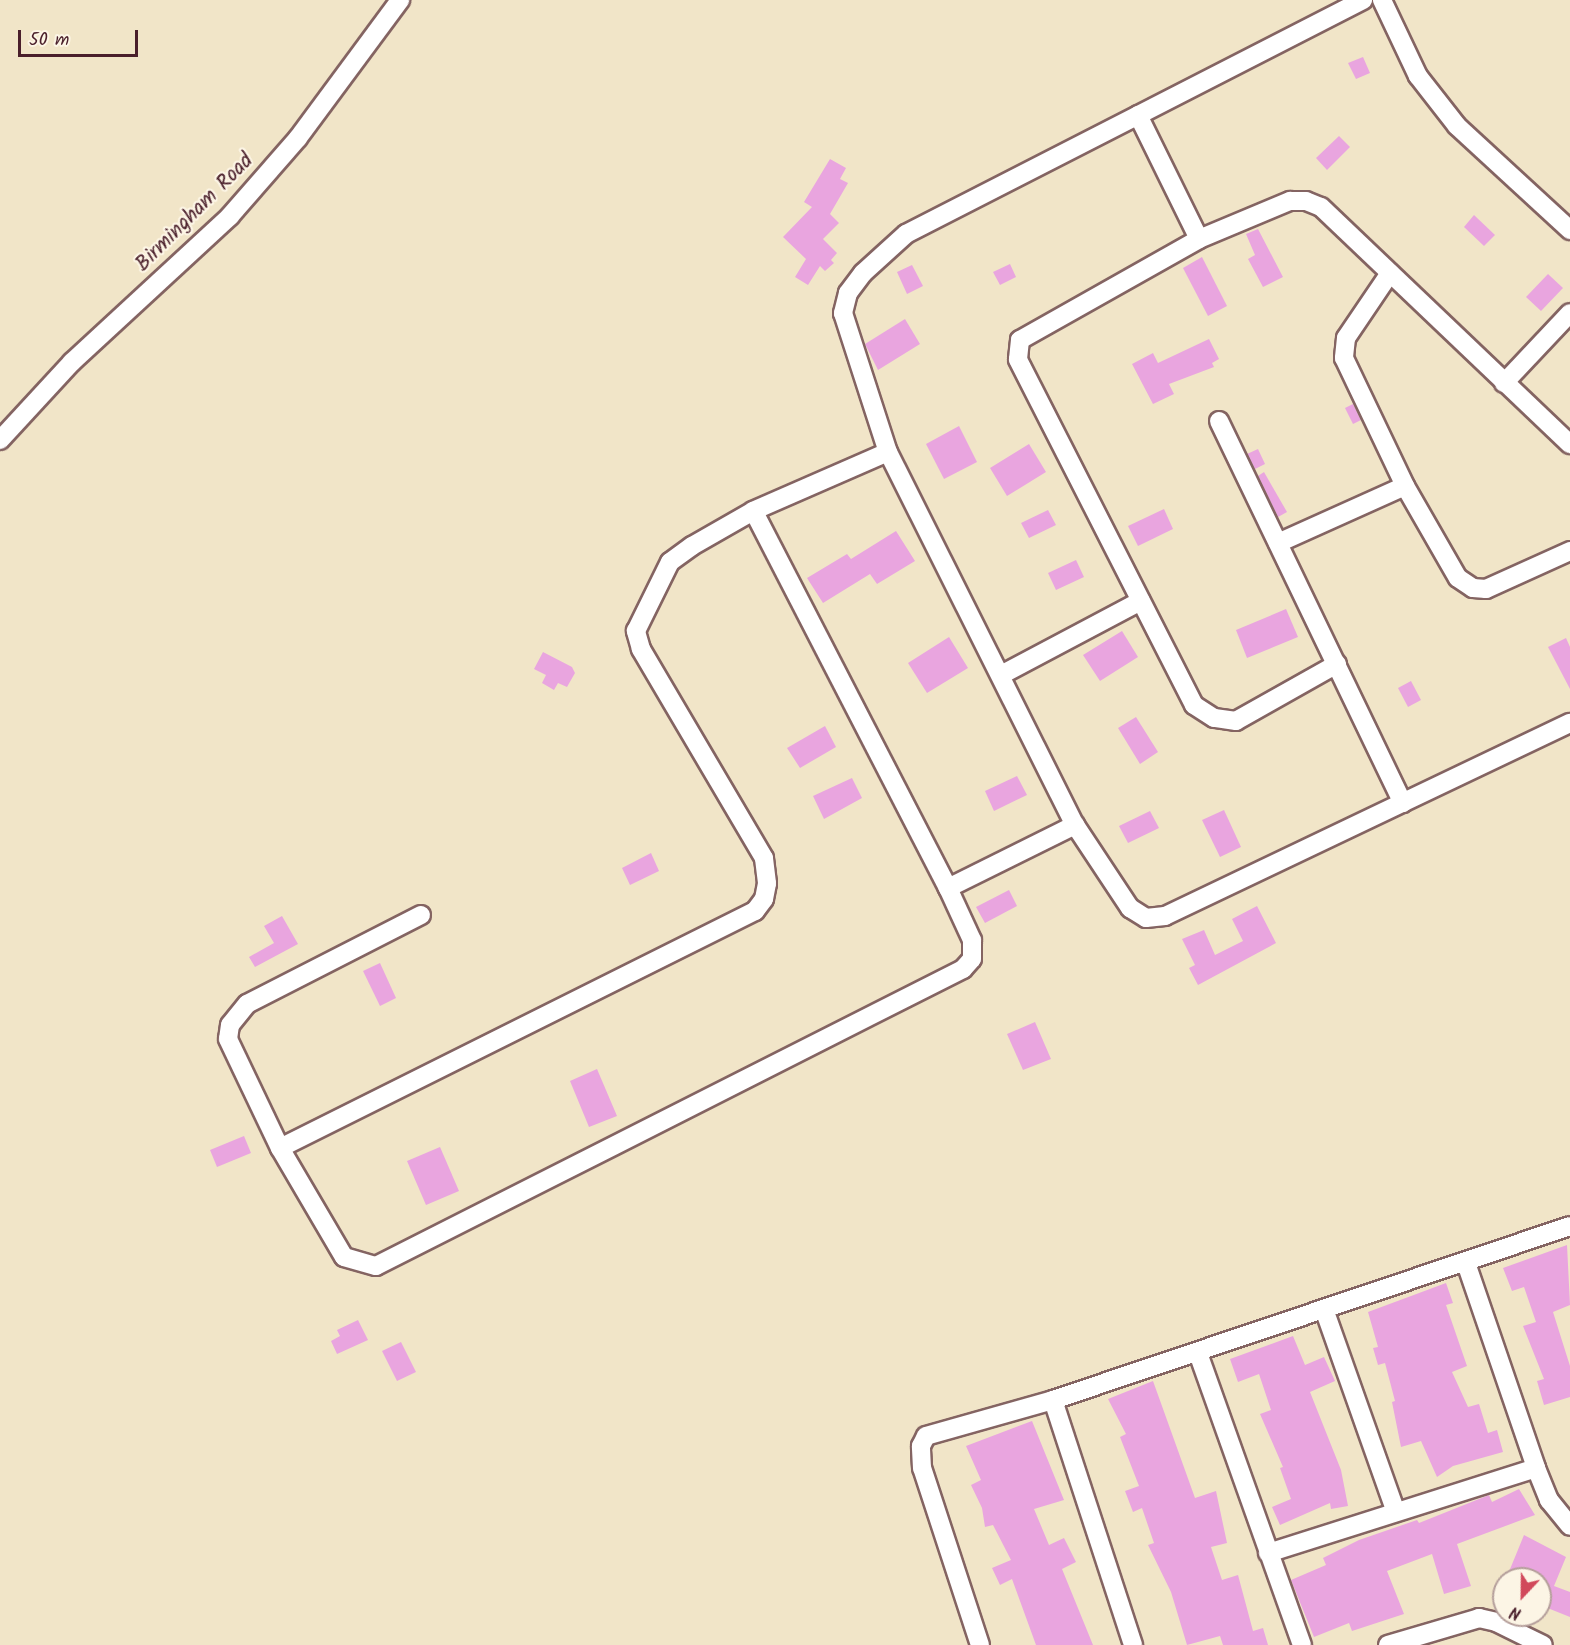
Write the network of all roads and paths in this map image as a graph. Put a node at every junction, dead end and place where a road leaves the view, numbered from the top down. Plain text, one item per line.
1 (400, 0) edge
2 (1363, 0) edge
3 (1382, 0) edge
4 (1138, 115) junction
5 (1570, 230) edge
6 (1199, 239) junction
7 (1390, 273) junction
8 (1570, 313) edge
9 (1504, 383) junction
10 (1219, 421) dead end
11 (0, 440) edge
12 (1570, 444) edge
13 (888, 452) junction
14 (1405, 486) junction
15 (753, 511) junction
16 (1278, 543) junction
17 (1570, 551) edge
18 (1140, 601) junction
19 (1337, 664) junction
20 (1001, 675) junction
21 (1570, 723) edge
22 (1403, 803) junction
23 (1075, 825) junction
24 (948, 888) junction
25 (421, 915) dead end
26 (280, 1148) junction
27 (1570, 1226) edge
28 (1466, 1263) junction
29 (1324, 1309) junction
30 (1198, 1353) junction
31 (1053, 1400) junction
32 (1536, 1468) junction
33 (1396, 1512) junction
34 (1570, 1526) edge
35 (1268, 1553) junction
36 (980, 1645) edge
37 (1133, 1645) edge
38 (1302, 1645) edge
39 (1388, 1645) edge
40 (1543, 1645) edge

1 - 11 street, Birmingham Road
2 - 4 street
3 - 5 street
4 - 6 street
4 - 13 street
6 - 7 street
6 - 18 street
7 - 9 street
7 - 14 street
8 - 9 street
9 - 12 street
10 - 16 street
13 - 15 street
13 - 20 street
14 - 16 street
14 - 17 street
15 - 24 street
15 - 26 street
16 - 19 street
18 - 19 street
18 - 20 street
19 - 22 street
20 - 23 street
21 - 22 street
22 - 23 street
23 - 24 street
24 - 26 street
25 - 26 street
27 - 28 street
28 - 29 street
28 - 32 street
29 - 30 street
29 - 33 street
30 - 31 street
30 - 35 street
31 - 36 street
31 - 37 street
32 - 33 street
32 - 34 street
33 - 35 street
35 - 38 street
39 - 40 street

